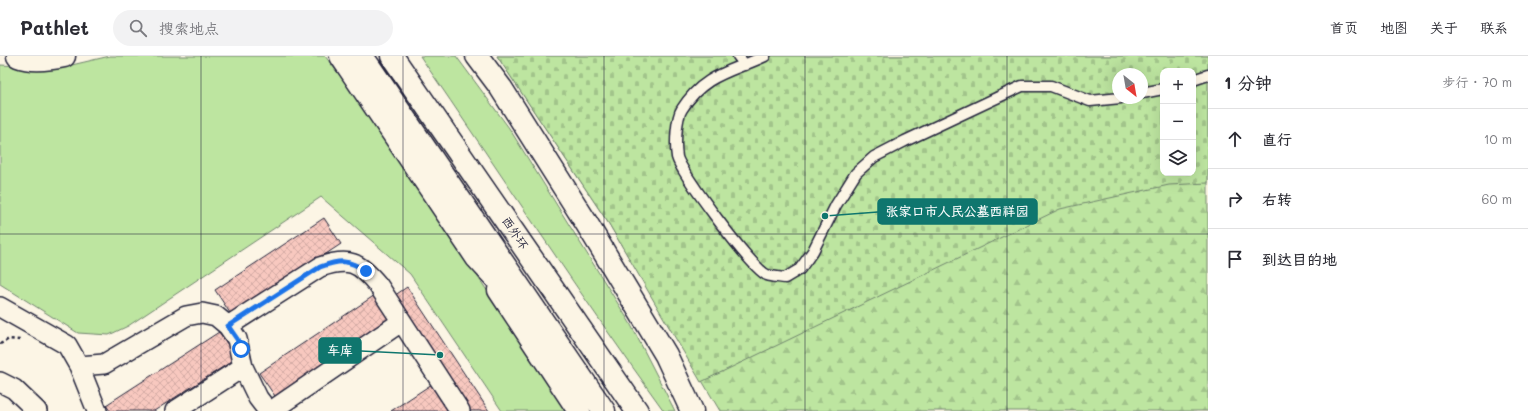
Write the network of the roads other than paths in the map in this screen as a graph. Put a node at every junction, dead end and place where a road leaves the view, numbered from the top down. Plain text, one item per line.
1 (18, 56) edge
2 (64, 56) edge
3 (341, 56) edge
4 (362, 56) edge
5 (392, 56) edge
6 (477, 56) edge
7 (738, 56) edge
8 (765, 56) edge
9 (745, 65) junction
10 (1208, 75) edge
11 (1196, 79) edge
12 (1160, 89) edge
13 (1148, 92) edge
14 (1112, 99) edge
15 (477, 258) junction
16 (0, 307) edge
17 (401, 322) junction
18 (228, 326) junction
19 (560, 347) junction
20 (79, 366) junction
21 (243, 367) junction
22 (0, 382) edge
23 (692, 409) edge
24 (37, 411) edge
25 (97, 411) edge
26 (175, 411) edge
27 (268, 411) edge
28 (271, 411) edge
29 (460, 411) edge
30 (579, 411) edge
31 (604, 411) edge
32 (637, 411) edge

1 - 2 main road
3 - 15 main road
4 - 19 main road
5 - 32 main road, 西外环
6 - 23 main road
7 - 9 lane
8 - 9 lane
9 - 14 lane
10 - 11 lane
12 - 13 lane
15 - 19 main road
15 - 30 main road
16 - 20 street
17 - 18 street
17 - 28 street
17 - 29 street
18 - 20 street
18 - 21 street
19 - 31 main road
20 - 25 street
21 - 26 street
21 - 27 street
22 - 24 street

